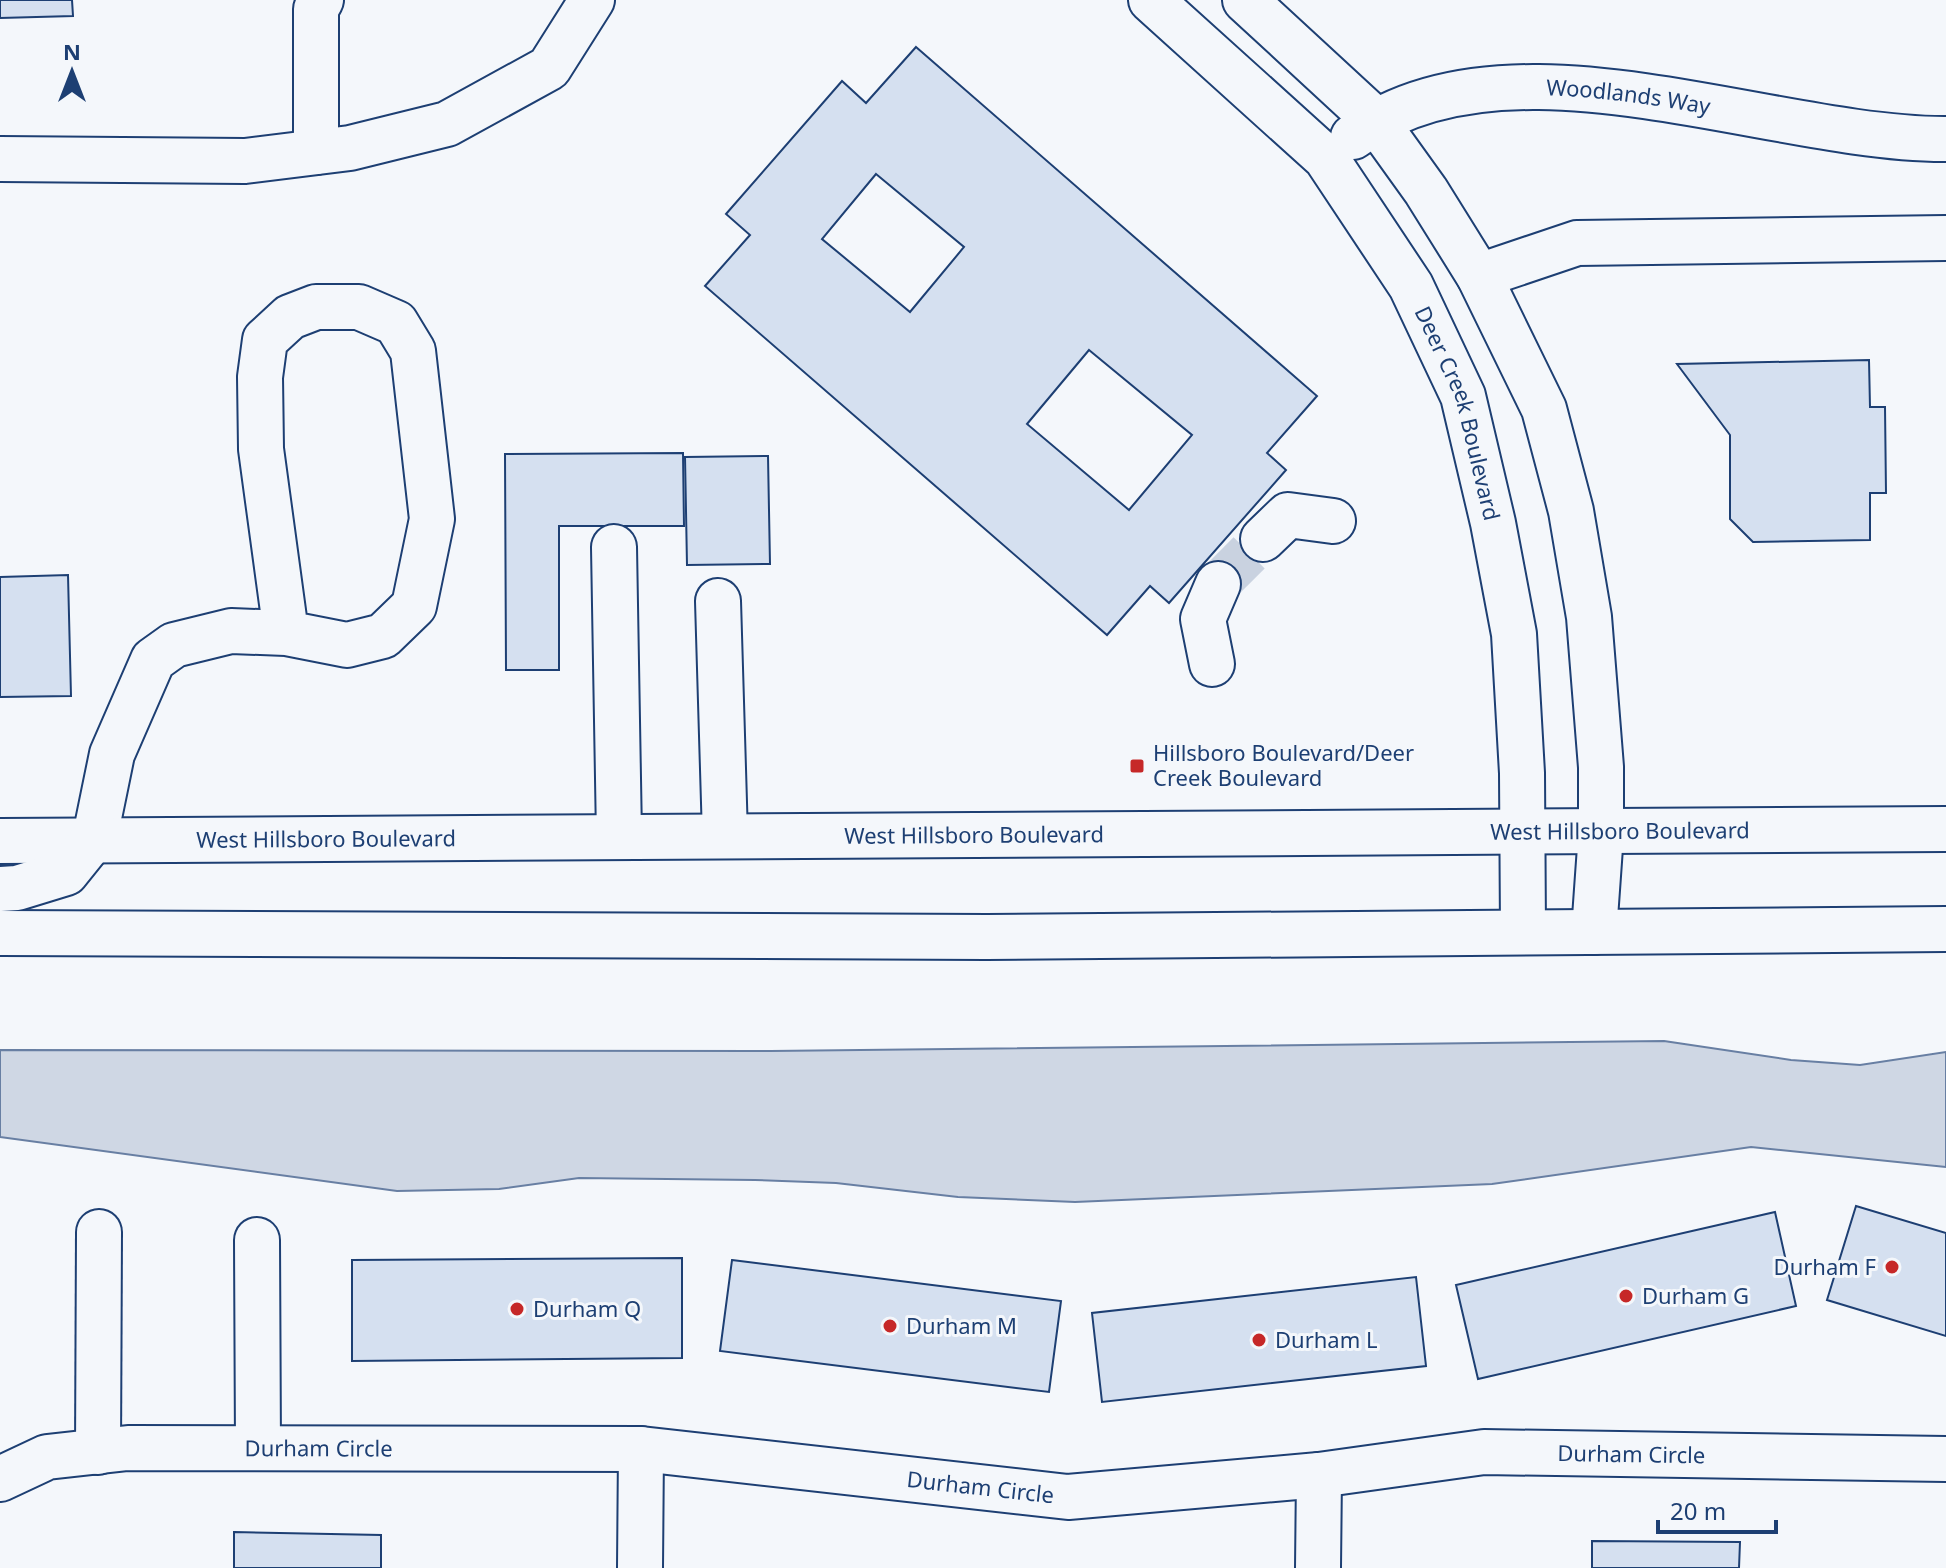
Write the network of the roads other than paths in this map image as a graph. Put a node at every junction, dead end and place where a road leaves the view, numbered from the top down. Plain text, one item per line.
1 (321, 0) edge
2 (592, 0) edge
3 (1151, 0) edge
4 (1245, 0) edge
5 (1375, 120) junction
6 (1946, 139) edge
7 (316, 152) junction
8 (1326, 158) junction
9 (0, 159) edge
10 (1946, 238) edge
11 (1479, 276) junction
12 (1333, 521) dead end
13 (1263, 539) tunnel mouth
14 (614, 547) dead end
15 (1218, 584) tunnel mouth
16 (718, 601) dead end
17 (286, 633) junction
18 (1212, 664) dead end
19 (1946, 829) edge
20 (1521, 832) junction
21 (1601, 833) junction
22 (619, 836) junction
23 (725, 836) junction
24 (95, 837) junction
25 (0, 841) edge
26 (0, 889) edge
27 (1946, 929) edge
28 (1523, 932) junction
29 (1594, 932) junction
30 (0, 933) edge
31 (99, 1232) dead end
32 (257, 1240) dead end
33 (258, 1448) junction
34 (641, 1449) junction
35 (98, 1452) junction
36 (1946, 1459) edge
37 (1319, 1475) junction
38 (0, 1479) edge
39 (640, 1568) edge
40 (1318, 1568) edge

1 - 7 main road
2 - 7 main road
3 - 8 main road, Deer Creek Boulevard
4 - 5 main road
5 - 6 main road, Woodlands Way
5 - 8 main road, Woodlands Way
5 - 11 main road
7 - 9 main road
8 - 20 main road, Deer Creek Boulevard
10 - 11 main road
11 - 21 main road
12 - 13 main road
14 - 22 main road
15 - 18 main road
16 - 23 main road
17 - 17 main road
17 - 24 main road
19 - 21 main road, West Hillsboro Boulevard
20 - 21 main road, West Hillsboro Boulevard
20 - 23 main road, West Hillsboro Boulevard
20 - 28 main road, Deer Creek Boulevard
21 - 29 main road
22 - 23 main road, West Hillsboro Boulevard
22 - 24 main road, West Hillsboro Boulevard
24 - 25 main road, West Hillsboro Boulevard
24 - 26 main road
27 - 29 main road
28 - 29 main road
28 - 30 main road
31 - 35 main road
32 - 33 main road
33 - 34 main road, Durham Circle
33 - 35 main road, Durham Circle
34 - 37 main road, Durham Circle
34 - 39 main road
35 - 38 main road, Durham Circle
36 - 37 main road, Durham Circle
37 - 40 main road

